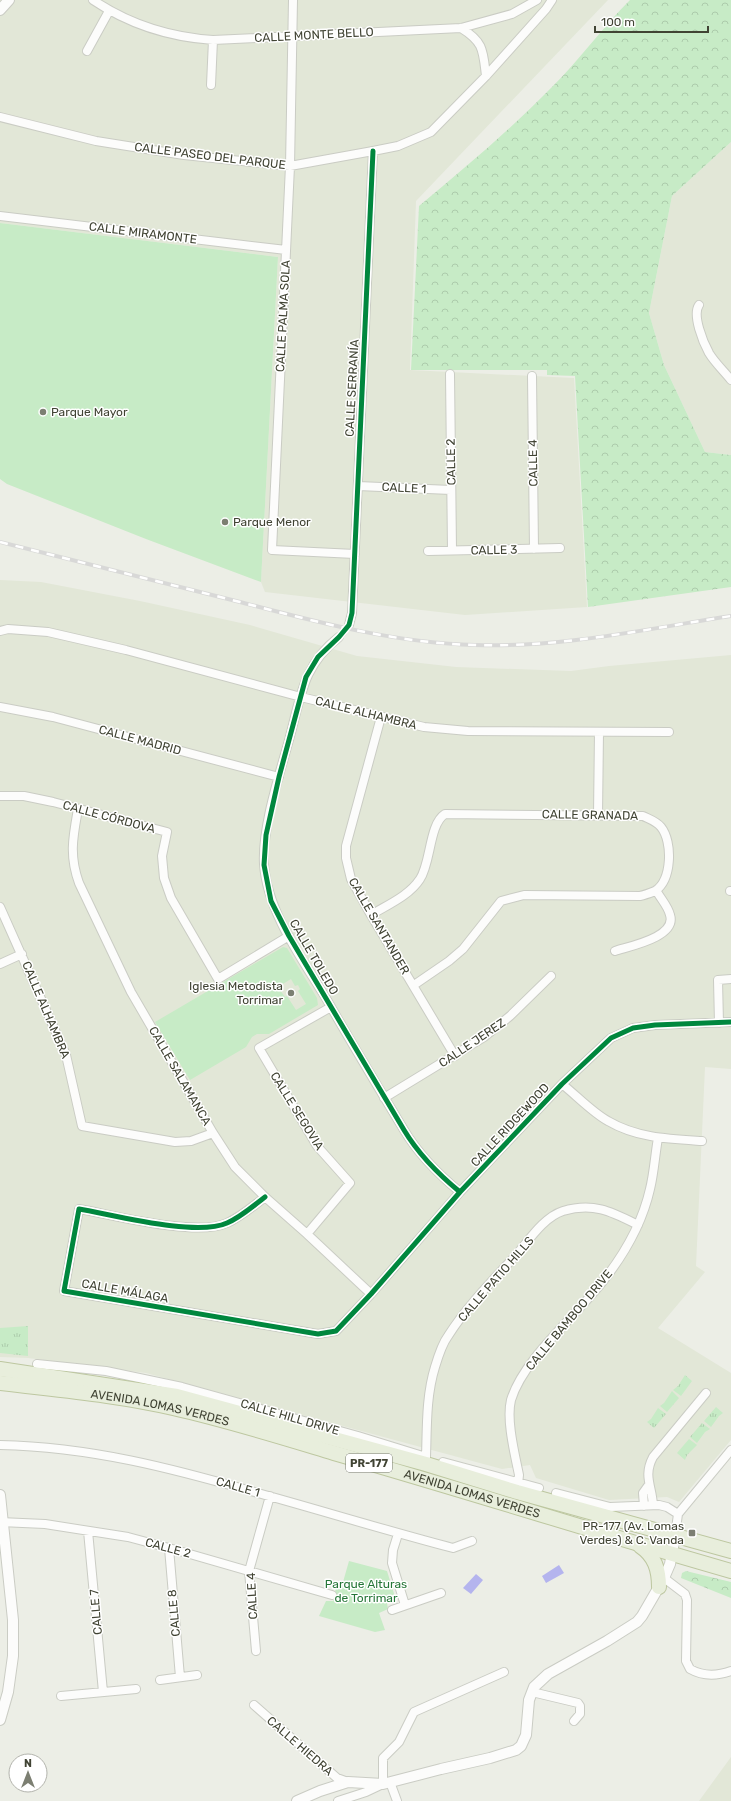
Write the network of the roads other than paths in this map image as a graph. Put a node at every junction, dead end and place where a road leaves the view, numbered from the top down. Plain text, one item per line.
1 (9, 0) edge
2 (93, 0) edge
3 (293, 0) edge
4 (537, 0) edge
5 (552, 0) edge
6 (0, 10) edge
7 (110, 11) junction
8 (461, 28) junction
9 (293, 35) junction
10 (213, 40) junction
11 (87, 51) dead end
12 (486, 76) junction
13 (211, 85) dead end
14 (0, 117) edge
15 (373, 151) junction
16 (290, 166) junction
17 (0, 216) edge
18 (286, 250) junction
19 (698, 305) dead end
20 (450, 374) dead end
21 (532, 376) dead end
22 (731, 380) edge
23 (358, 486) junction
24 (451, 490) junction
25 (560, 548) dead end
26 (534, 549) junction
27 (452, 550) junction
28 (428, 551) dead end
29 (354, 554) junction
30 (349, 625) tunnel mouth
31 (0, 631) edge
32 (339, 637) tunnel mouth
33 (301, 697) junction
34 (0, 707) edge
35 (381, 717) junction
36 (599, 732) junction
37 (669, 732) dead end
38 (279, 776) junction
39 (0, 796) edge
40 (78, 809) junction
41 (598, 815) junction
42 (656, 890) junction
43 (0, 907) edge
44 (371, 915) junction
45 (289, 936) junction
46 (615, 951) dead end
47 (22, 954) junction
48 (0, 964) edge
49 (551, 976) dead end
50 (731, 979) edge
51 (414, 986) junction
52 (331, 1007) junction
53 (731, 1022) edge
54 (719, 1023) junction
55 (455, 1056) junction
56 (562, 1084) junction
57 (384, 1098) junction
58 (213, 1133) junction
59 (658, 1138) junction
60 (702, 1141) dead end
61 (460, 1192) junction
62 (265, 1197) junction
63 (638, 1225) junction
64 (306, 1234) junction
65 (371, 1294) junction
66 (37, 1364) dead end
67 (0, 1369) edge
68 (0, 1383) edge
69 (706, 1393) dead end
70 (0, 1444) edge
71 (731, 1450) edge
72 (426, 1457) junction
73 (518, 1484) junction
74 (648, 1486) junction
75 (539, 1488) dead end
76 (556, 1493) dead end
77 (0, 1495) edge
78 (270, 1496) junction
79 (653, 1505) junction
80 (644, 1506) junction
81 (678, 1514) junction
82 (1, 1522) edge
83 (88, 1531) junction
84 (398, 1534) junction
85 (675, 1536) junction
86 (472, 1541) dead end
87 (633, 1541) junction
88 (169, 1548) junction
89 (731, 1551) edge
90 (672, 1554) junction
91 (249, 1571) junction
92 (731, 1571) edge
93 (661, 1583) junction
94 (441, 1593) dead end
95 (332, 1596) dead end
96 (405, 1605) junction
97 (392, 1610) dead end
98 (256, 1651) dead end
99 (731, 1670) edge
100 (504, 1672) dead end
101 (197, 1675) dead end
102 (180, 1678) junction
103 (160, 1680) dead end
104 (136, 1689) dead end
105 (103, 1692) junction
106 (532, 1692) junction
107 (61, 1696) dead end
108 (254, 1705) dead end
109 (0, 1720) edge
110 (574, 1721) dead end
111 (348, 1782) junction
112 (387, 1783) junction
113 (297, 1801) edge
114 (338, 1801) edge
115 (397, 1801) edge

1 - 6 street
2 - 7 street, CALLE MONTE BELLO
3 - 9 street, CALLE PALMA SOLA
4 - 8 street, CALLE MONTE BELLO
5 - 12 street, CALLE PASEO DEL PARQUE
7 - 10 street, CALLE MONTE BELLO
7 - 11 street
8 - 9 street, CALLE MONTE BELLO
8 - 12 street
9 - 10 street, CALLE MONTE BELLO
9 - 16 street, CALLE PALMA SOLA
10 - 13 street
12 - 15 street, CALLE PASEO DEL PARQUE
14 - 16 street, CALLE PASEO DEL PARQUE
15 - 16 street, CALLE PASEO DEL PARQUE
15 - 23 street, CALLE SERRANÍA
16 - 18 street, CALLE PALMA SOLA
17 - 18 street, CALLE MIRAMONTE
18 - 29 street, CALLE PALMA SOLA
19 - 22 street
20 - 24 street, CALLE 2
21 - 26 street, CALLE 4
23 - 24 street, CALLE 1
23 - 29 street, CALLE SERRANÍA
24 - 27 street, CALLE 2
25 - 26 street, CALLE 3
26 - 27 street, CALLE 3
27 - 28 street, CALLE 3
29 - 30 street, CALLE SERRANÍA
31 - 33 street, CALLE ALHAMBRA
32 - 33 street, CALLE TOLEDO
33 - 35 street, CALLE ALHAMBRA
33 - 38 street, CALLE TOLEDO
34 - 38 street, CALLE MADRID
35 - 36 street, CALLE ALHAMBRA
35 - 44 street, CALLE SANTANDER
36 - 37 street, CALLE ALHAMBRA
36 - 41 street
38 - 45 street, CALLE TOLEDO
39 - 40 street, CALLE CÓRDOVA
40 - 45 street, CALLE CÓRDOVA
40 - 58 street, CALLE SALAMANCA
41 - 42 street, CALLE GRANADA
41 - 44 street, CALLE GRANADA
42 - 46 street
42 - 51 street
43 - 47 street, CALLE ALHAMBRA
44 - 51 street, CALLE SANTANDER
45 - 52 street, CALLE TOLEDO
47 - 48 street
47 - 58 street, CALLE ALHAMBRA
49 - 55 street, CALLE JEREZ
50 - 54 street
51 - 55 street, CALLE SANTANDER
52 - 57 street, CALLE TOLEDO
52 - 64 street, CALLE SEGOVIA
53 - 54 street, CALLE RIDGEWOOD
54 - 56 street, CALLE RIDGEWOOD
55 - 57 street, CALLE JEREZ
56 - 59 street
56 - 61 street, CALLE RIDGEWOOD
57 - 61 street, CALLE TOLEDO
58 - 62 street, CALLE SALAMANCA
59 - 60 street
59 - 63 street, CALLE BAMBOO DRIVE
61 - 65 street, CALLE RIDGEWOOD
62 - 64 street, CALLE SALAMANCA
62 - 65 street, CALLE MÁLAGA
63 - 72 street, CALLE PATIO HILLS
63 - 73 street, CALLE BAMBOO DRIVE
64 - 65 street, CALLE SALAMANCA
66 - 72 street, CALLE HILL DRIVE
67 - 85 highway, AVENIDA LOMAS VERDES / PR-177
68 - 87 highway, AVENIDA LOMAS VERDES / PR-177
69 - 74 street
70 - 78 street, CALLE 1
71 - 81 street
72 - 73 street, CALLE HILL DRIVE
73 - 75 street, CALLE HILL DRIVE
74 - 79 street
74 - 80 street
76 - 80 street
77 - 82 street
78 - 84 street, CALLE 1
78 - 91 street, CALLE 4
79 - 80 street
79 - 81 street
81 - 85 street
82 - 83 street, CALLE 2
82 - 109 street
83 - 88 street, CALLE 2
83 - 105 street, CALLE 7
84 - 86 street, CALLE 1
84 - 96 street
85 - 89 highway, AVENIDA LOMAS VERDES / PR-177
85 - 90 street
87 - 90 highway, AVENIDA LOMAS VERDES / PR-177
87 - 93 highway
88 - 91 street, CALLE 2
88 - 102 street, CALLE 8
90 - 92 highway, AVENIDA LOMAS VERDES / PR-177
90 - 93 street
91 - 95 street, CALLE 2
91 - 98 street, CALLE 4
93 - 99 street
93 - 106 street
94 - 96 street
96 - 97 street
100 - 112 street
101 - 102 street
102 - 103 street
104 - 105 street
105 - 107 street
106 - 110 street
106 - 112 street
108 - 111 street, CALLE HIEDRA
111 - 112 street
111 - 113 street
112 - 114 street
112 - 115 street

